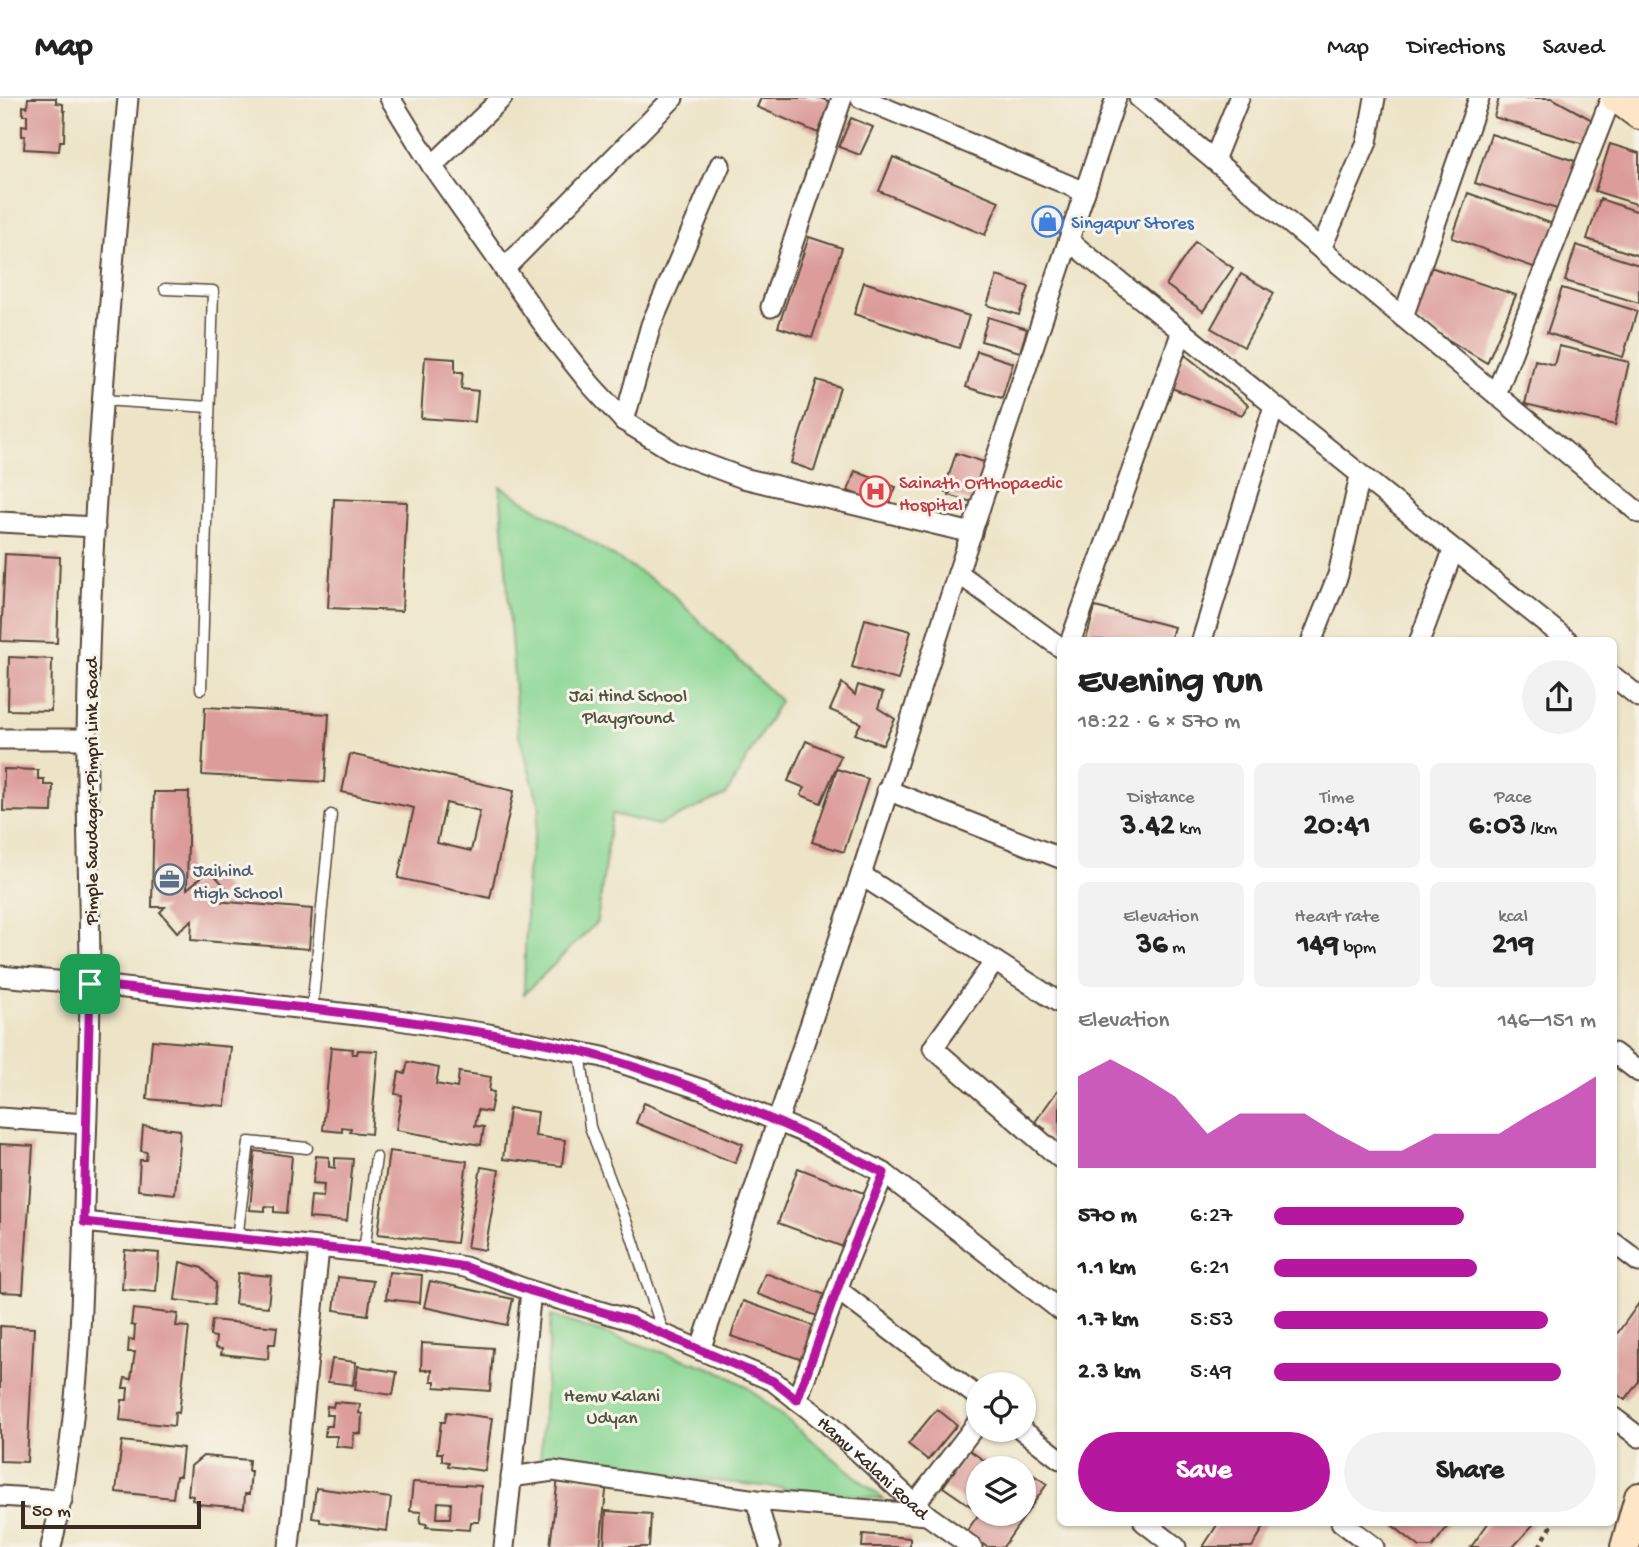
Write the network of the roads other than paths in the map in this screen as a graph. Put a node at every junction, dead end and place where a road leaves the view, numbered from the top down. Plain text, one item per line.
1 (128, 98) edge
2 (390, 98) edge
3 (502, 98) edge
4 (673, 98) edge
5 (842, 98) edge
6 (861, 98) edge
7 (1116, 98) edge
8 (1139, 98) edge
9 (1239, 98) edge
10 (1375, 98) edge
11 (1479, 98) edge
12 (1613, 98) edge
13 (1639, 115) edge
14 (1214, 160) junction
15 (720, 165) dead end
16 (432, 166) junction
17 (1086, 192) junction
18 (1069, 241) junction
19 (1321, 249) junction
20 (504, 269) junction
21 (165, 289) dead end
22 (771, 307) dead end
23 (1403, 317) junction
24 (1182, 331) junction
25 (1496, 394) junction
26 (103, 400) junction
27 (1274, 406) junction
28 (209, 407) junction
29 (624, 421) junction
30 (1360, 476) junction
31 (1639, 513) edge
32 (0, 522) edge
33 (95, 527) junction
34 (972, 533) junction
35 (1453, 551) junction
36 (958, 573) junction
37 (1072, 637) edge
38 (1203, 637) edge
39 (1313, 637) edge
40 (1421, 637) edge
41 (1558, 637) edge
42 (1057, 645) edge
43 (1617, 679) edge
44 (201, 689) dead end
45 (1639, 697) edge
46 (0, 738) edge
47 (87, 740) junction
48 (887, 790) junction
49 (331, 815) dead end
50 (1057, 857) edge
51 (861, 875) junction
52 (995, 961) junction
53 (0, 976) edge
54 (90, 984) junction
55 (1057, 1001) edge
56 (312, 1010) junction
57 (580, 1052) junction
58 (1617, 1055) edge
59 (1639, 1072) edge
60 (0, 1118) edge
61 (777, 1121) junction
62 (86, 1124) junction
63 (307, 1148) dead end
64 (1057, 1155) edge
65 (376, 1157) dead end
66 (884, 1173) junction
67 (84, 1222) junction
68 (237, 1239) junction
69 (1617, 1245) edge
70 (319, 1248) junction
71 (365, 1252) junction
72 (1639, 1262) edge
73 (838, 1290) junction
74 (531, 1291) junction
75 (1057, 1308) edge
76 (664, 1334) junction
77 (700, 1350) junction
78 (966, 1388) edge
79 (797, 1400) junction
80 (1617, 1420) edge
81 (1639, 1437) edge
82 (966, 1440) edge
83 (1036, 1441) edge
84 (1057, 1457) edge
85 (511, 1477) junction
86 (0, 1496) edge
87 (1639, 1497) edge
88 (62, 1500) junction
89 (756, 1500) junction
90 (921, 1509) junction
91 (1149, 1526) edge
92 (1346, 1526) edge
93 (51, 1547) edge
94 (289, 1547) edge
95 (504, 1547) edge
96 (770, 1547) edge
97 (972, 1547) edge
98 (1176, 1547) edge
99 (1374, 1547) edge
100 (1625, 1547) edge

1 - 26 street, Pimple Saudagar-Pimpri Link Road
2 - 16 street
3 - 16 street
4 - 20 street
5 - 22 street
6 - 17 street
7 - 17 street
8 - 14 street
9 - 14 street
10 - 19 street
11 - 23 street
12 - 13 street
12 - 25 street
14 - 19 street
15 - 29 street
16 - 20 street
17 - 18 street
18 - 24 street
18 - 34 street
19 - 23 street
20 - 29 street
21 - 28 lane
23 - 25 street
24 - 27 street
24 - 37 street
25 - 31 street
26 - 28 lane
26 - 33 street, Pimple Saudagar-Pimpri Link Road
27 - 30 street
27 - 38 street
28 - 44 lane
29 - 34 street
30 - 35 street
30 - 39 street
32 - 33 street
33 - 47 street, Pimple Saudagar-Pimpri Link Road
34 - 36 street
35 - 40 street
35 - 41 street
36 - 42 street
36 - 48 street
43 - 45 street
46 - 47 street
47 - 54 street, Pimple Saudagar-Pimpri Link Road
48 - 50 street
48 - 51 street
49 - 56 lane
51 - 52 street
51 - 61 street
52 - 55 street
52 - 64 street
53 - 54 street
54 - 56 street
54 - 62 street, Pimple Saudagar-Pimpri Link Road
56 - 57 street
57 - 61 street
57 - 76 lane
58 - 59 street
60 - 62 street
61 - 66 street
61 - 77 street
62 - 67 street, Pimple Saudagar-Pimpri Link Road
63 - 68 lane
65 - 71 lane
66 - 73 street
66 - 75 street
67 - 68 street, Hamu Kalani Road
67 - 88 street, Pimple Saudagar-Pimpri Link Road
68 - 70 street, Hamu Kalani Road
69 - 72 street
70 - 71 street, Hamu Kalani Road
70 - 94 street
71 - 74 street, Hamu Kalani Road
73 - 78 street
73 - 79 street
74 - 76 street, Hamu Kalani Road
74 - 85 street
76 - 77 street, Hamu Kalani Road
77 - 79 street, Hamu Kalani Road
79 - 90 street, Hamu Kalani Road
80 - 81 street
82 - 90 street
83 - 84 street
85 - 89 street
85 - 95 street
86 - 88 street
87 - 100 street
88 - 93 street, Pimple Saudagar-Pimpri Link Road
89 - 90 street
89 - 96 street
90 - 97 street, Hamu Kalani Road
91 - 98 street
92 - 99 street

